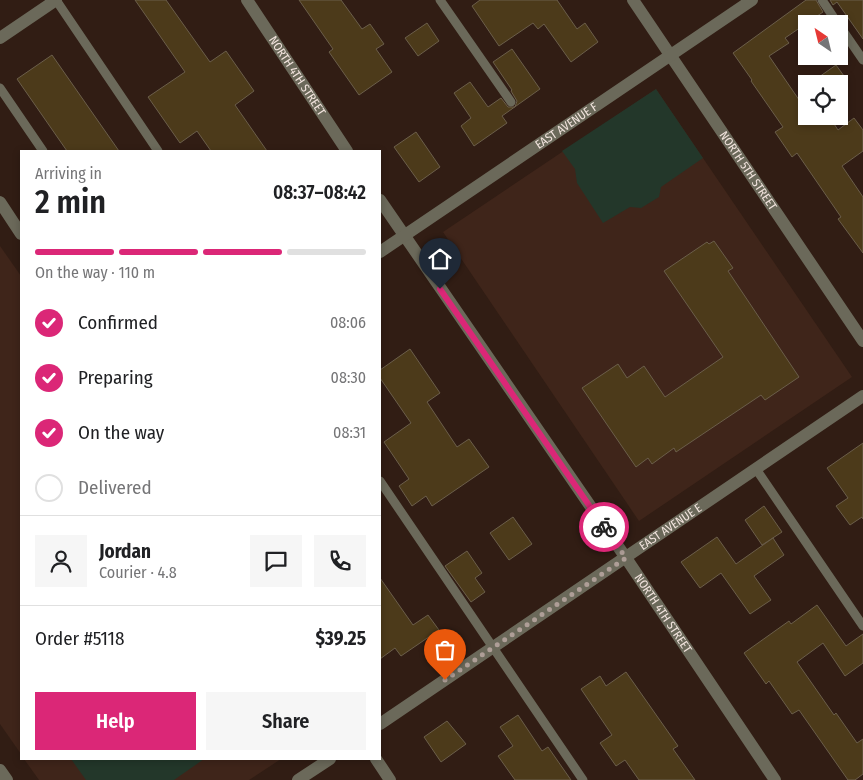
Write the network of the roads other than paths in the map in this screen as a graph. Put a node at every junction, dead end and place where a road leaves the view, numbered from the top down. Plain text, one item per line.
1 (56, 0) edge
2 (247, 0) edge
3 (440, 0) edge
4 (633, 0) edge
5 (752, 0) edge
6 (822, 0) edge
7 (832, 15) edge
8 (0, 38) edge
9 (848, 38) edge
10 (670, 55) junction
11 (863, 60) edge
12 (0, 88) edge
13 (510, 102) dead end
14 (42, 150) edge
15 (157, 150) edge
16 (346, 150) edge
17 (0, 202) edge
18 (381, 202) edge
19 (20, 232) edge
20 (404, 236) junction
21 (381, 251) edge
22 (863, 341) edge
23 (863, 396) edge
24 (756, 469) junction
25 (381, 482) edge
26 (626, 558) junction
27 (863, 626) edge
28 (494, 648) junction
29 (381, 723) edge
30 (328, 760) edge
31 (377, 760) edge
32 (0, 770) edge
33 (6, 780) edge
34 (298, 780) edge
35 (390, 780) edge
36 (583, 780) edge
37 (775, 780) edge

1 - 8 street
1 - 15 lane
2 - 16 street, NORTH 4TH STREET
3 - 13 lane
4 - 10 street, NORTH 5TH STREET
5 - 10 street, EAST AVENUE F
6 - 7 lane
9 - 11 lane
10 - 20 street, EAST AVENUE F
10 - 22 street, NORTH 5TH STREET
12 - 14 lane
17 - 19 street
18 - 20 street, NORTH 4TH STREET
20 - 21 street, EAST AVENUE F
20 - 26 street, NORTH 4TH STREET
23 - 24 street, EAST AVENUE E
24 - 26 street, EAST AVENUE E
24 - 27 lane
25 - 28 lane
26 - 28 street, EAST AVENUE E
26 - 37 street, NORTH 4TH STREET
28 - 29 street, EAST AVENUE E
28 - 36 lane
30 - 34 street
31 - 35 street
32 - 33 street

